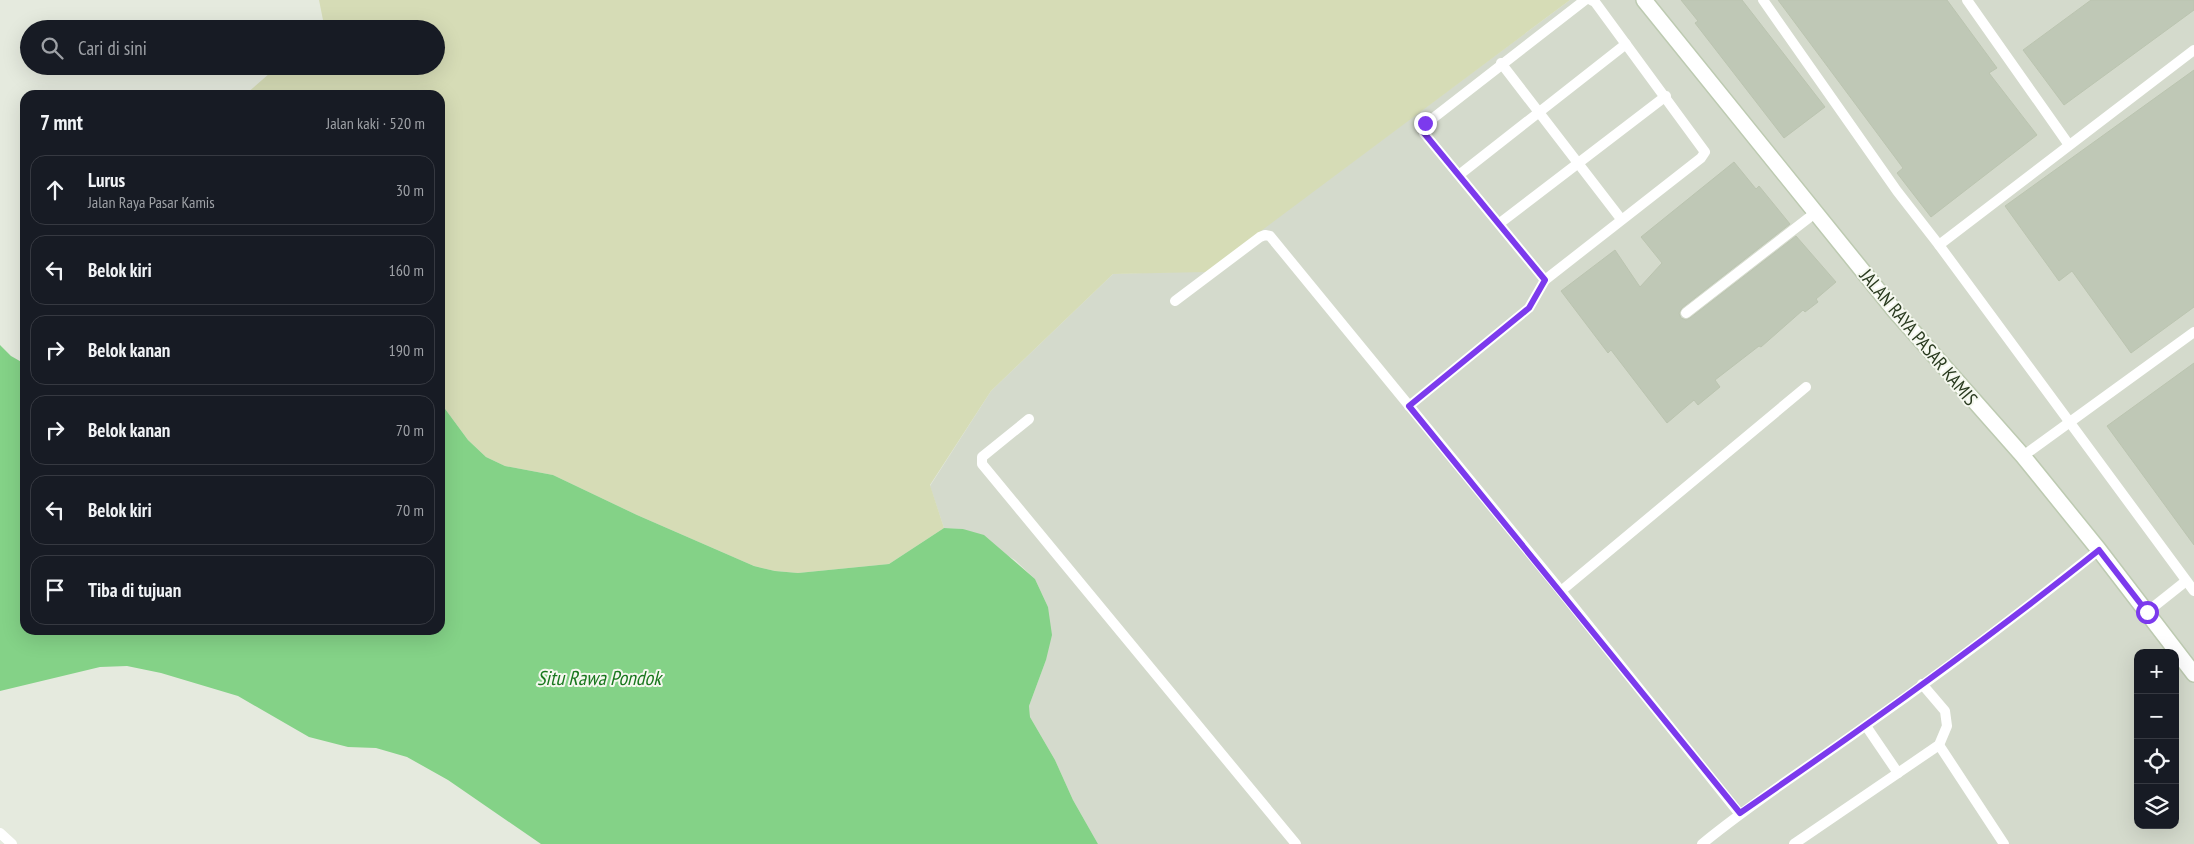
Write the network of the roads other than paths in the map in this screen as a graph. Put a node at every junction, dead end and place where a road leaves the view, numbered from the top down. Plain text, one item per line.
1 (1585, 0) edge
2 (1592, 0) edge
3 (1644, 0) edge
4 (1763, 0) edge
5 (1967, 0) edge
6 (1626, 44) junction
7 (2194, 50) edge
8 (1501, 63) junction
9 (1666, 96) junction
10 (1540, 112) junction
11 (2069, 145) junction
12 (1578, 163) junction
13 (1459, 176) junction
14 (1815, 213) junction
15 (1621, 219) junction
16 (1500, 223) junction
17 (1939, 245) junction
18 (1545, 280) junction
19 (1175, 301) dead end
20 (1686, 312) dead end
21 (2194, 332) edge
22 (1806, 387) dead end
23 (1409, 406) junction
24 (1029, 419) dead end
25 (2069, 423) junction
26 (2023, 456) junction
27 (2099, 550) junction
28 (2186, 581) junction
29 (1560, 591) junction
30 (2194, 591) edge
31 (2147, 612) junction
32 (2194, 674) edge
33 (1922, 684) junction
34 (1866, 726) junction
35 (1939, 745) junction
36 (1898, 773) junction
37 (1740, 813) junction
38 (0, 833) edge
39 (12, 844) edge
40 (1296, 844) edge
41 (1702, 844) edge
42 (1794, 844) edge
43 (2004, 844) edge

1 - 8 lane
2 - 6 lane
3 - 14 main road, JALAN RAYA PASAR KAMIS
4 - 17 lane
5 - 11 lane
6 - 9 lane
6 - 10 lane
7 - 11 lane
8 - 10 lane
8 - 13 lane
9 - 12 lane
9 - 15 lane
10 - 12 lane
10 - 13 lane
11 - 17 lane
12 - 15 lane
12 - 16 lane
13 - 16 lane
14 - 20 lane
14 - 26 main road, JALAN RAYA PASAR KAMIS
15 - 18 lane
16 - 18 lane
17 - 25 lane
18 - 23 lane
19 - 23 lane
21 - 25 lane
22 - 29 lane
23 - 29 lane
24 - 40 lane
25 - 26 lane
25 - 28 lane
26 - 27 main road, JALAN RAYA PASAR KAMIS
27 - 31 main road, JALAN RAYA PASAR KAMIS
27 - 33 lane
28 - 30 lane
28 - 31 lane
29 - 37 lane
31 - 32 main road, JALAN RAYA PASAR KAMIS
33 - 34 lane
33 - 35 lane
34 - 36 lane
34 - 37 lane
35 - 36 lane
35 - 43 lane
36 - 42 lane
37 - 41 lane
38 - 39 lane

